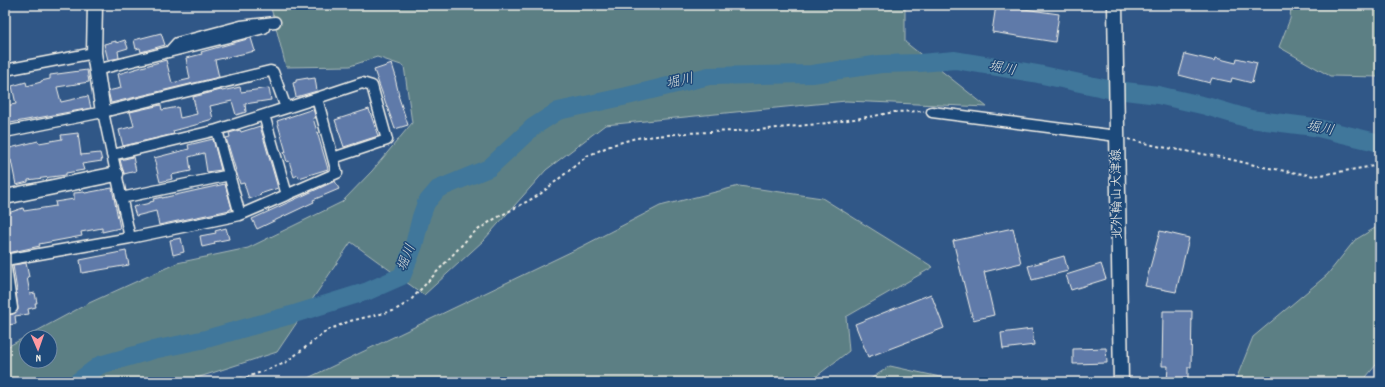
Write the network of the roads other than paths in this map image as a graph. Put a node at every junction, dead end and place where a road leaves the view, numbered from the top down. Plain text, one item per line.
1 (95, 5) edge
2 (1115, 5) edge
3 (275, 22) dead end
4 (264, 28) dead end
5 (169, 52) junction
6 (94, 53) junction
7 (5, 70) edge
8 (96, 70) junction
9 (317, 98) junction
10 (286, 108) junction
11 (103, 112) junction
12 (932, 112) road end
13 (264, 115) junction
14 (217, 130) junction
15 (5, 132) edge
16 (1117, 136) junction
17 (112, 155) junction
18 (333, 158) junction
19 (116, 174) junction
20 (230, 175) junction
21 (287, 195) junction
22 (5, 197) edge
23 (121, 198) junction
24 (240, 215) junction
25 (130, 238) junction
26 (5, 261) edge
27 (5, 309) edge
28 (1121, 382) edge

1 - 6 main road
2 - 16 main road, 北外輪山大津線
3 - 5 street
4 - 5 street
5 - 8 street
6 - 7 street
6 - 8 main road
8 - 11 main road
9 - 10 street
9 - 18 street
9 - 18 street
10 - 11 street
10 - 13 street
11 - 15 street
11 - 17 street
12 - 16 street
13 - 14 street
13 - 21 street
14 - 17 street
14 - 20 street
16 - 28 main road, 北外輪山大津線
17 - 19 street
18 - 21 street
19 - 22 main road
19 - 23 street
20 - 23 street
20 - 24 street
21 - 24 street
23 - 25 street
24 - 25 street
25 - 26 street
26 - 27 street

